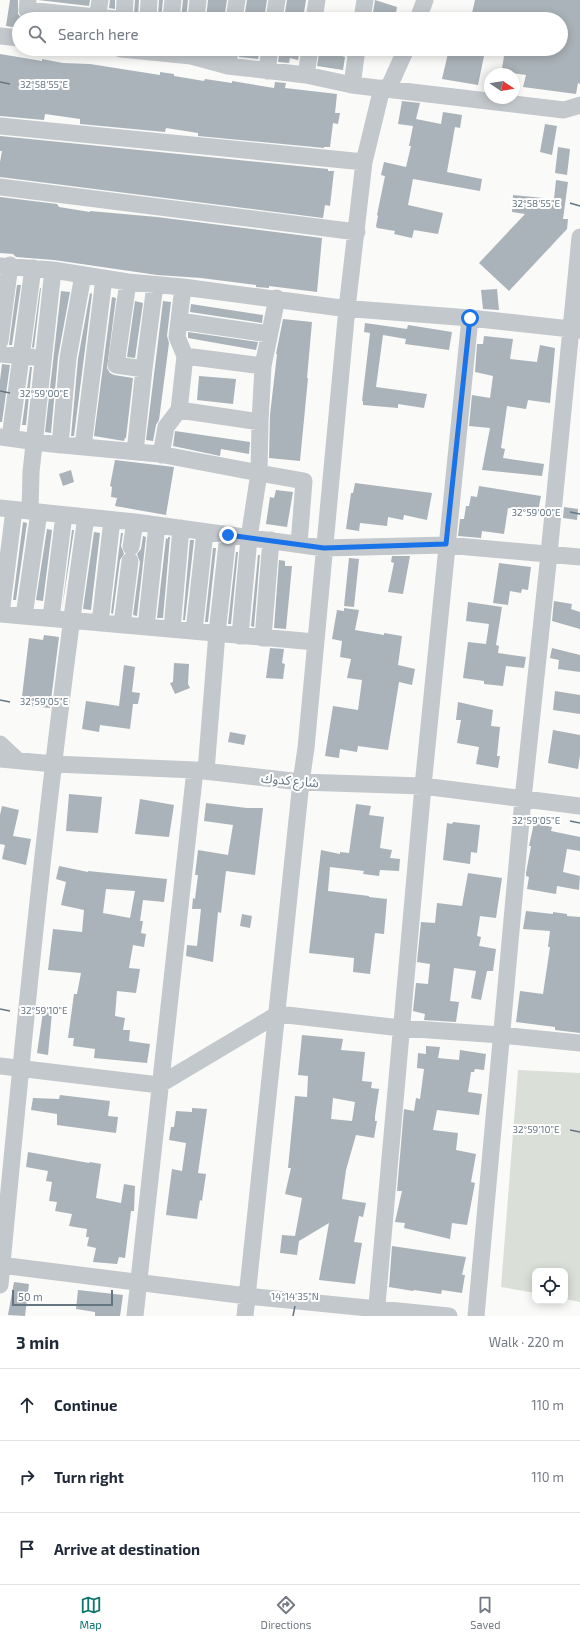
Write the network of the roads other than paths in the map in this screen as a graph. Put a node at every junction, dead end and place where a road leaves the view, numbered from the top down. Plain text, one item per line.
1 (28, 0) edge
2 (100, 0) edge
3 (125, 0) edge
4 (149, 0) edge
5 (173, 0) edge
6 (198, 0) edge
7 (237, 0) edge
8 (277, 0) edge
9 (317, 0) edge
10 (365, 0) edge
11 (425, 0) edge
12 (75, 7) edge
13 (51, 10) edge
14 (85, 12) edge
15 (99, 12) edge
16 (124, 12) edge
17 (148, 12) edge
18 (172, 12) edge
19 (197, 12) edge
20 (235, 12) edge
21 (275, 12) edge
22 (315, 12) edge
23 (363, 12) edge
24 (421, 12) edge
25 (0, 36) edge
26 (12, 37) edge
27 (200, 56) edge
28 (229, 56) edge
29 (269, 56) edge
30 (309, 56) edge
31 (356, 56) edge
32 (402, 56) edge
33 (228, 66) junction
34 (267, 71) junction
35 (306, 75) junction
36 (352, 85) junction
37 (385, 89) junction
38 (580, 105) edge
39 (0, 126) edge
40 (364, 162) junction
41 (0, 187) edge
42 (357, 232) junction
43 (580, 237) edge
44 (5, 266) edge
45 (33, 268) junction
46 (53, 270) junction
47 (82, 275) junction
48 (104, 278) junction
49 (128, 282) junction
50 (155, 285) junction
51 (183, 287) junction
52 (277, 298) junction
53 (347, 308) junction
54 (470, 318) junction
55 (179, 321) junction
56 (576, 329) edge
57 (269, 334) junction
58 (0, 341) edge
59 (0, 354) edge
60 (21, 356) junction
61 (185, 356) junction
62 (43, 358) junction
63 (68, 360) junction
64 (93, 362) junction
65 (116, 365) junction
66 (263, 366) junction
67 (144, 369) junction
68 (178, 410) junction
69 (260, 422) junction
70 (5, 437) edge
71 (34, 442) junction
72 (60, 445) junction
73 (83, 447) junction
74 (135, 452) junction
75 (161, 455) junction
76 (259, 473) junction
77 (21, 510) edge
78 (64, 515) junction
79 (86, 517) junction
80 (112, 520) junction
81 (135, 522) junction
82 (157, 525) junction
83 (181, 528) junction
84 (205, 532) junction
85 (228, 535) junction
86 (249, 538) junction
87 (271, 540) junction
88 (299, 544) junction
89 (446, 544) junction
90 (324, 548) junction
91 (549, 554) junction
92 (580, 557) edge
93 (0, 614) edge
94 (24, 616) junction
95 (51, 618) junction
96 (71, 621) junction
97 (100, 623) junction
98 (122, 625) junction
99 (146, 627) junction
100 (172, 630) junction
101 (194, 631) junction
102 (217, 634) junction
103 (240, 636) junction
104 (263, 638) junction
105 (315, 642) junction
106 (0, 744) edge
107 (0, 759) edge
108 (17, 760) junction
109 (54, 764) junction
110 (200, 771) junction
111 (301, 782) junction
112 (423, 786) junction
113 (523, 799) junction
114 (580, 806) edge
115 (278, 1014) junction
116 (401, 1028) junction
117 (501, 1035) junction
118 (580, 1043) edge
119 (0, 1066) edge
120 (20, 1068) junction
121 (159, 1085) junction
122 (1, 1266) edge
123 (139, 1283) junction
124 (0, 1285) edge
125 (247, 1296) junction
126 (376, 1312) edge
127 (135, 1316) edge
128 (245, 1316) edge
129 (449, 1316) edge
130 (476, 1316) edge

1 - 13 street
2 - 15 street
3 - 16 street
4 - 17 street
5 - 18 street
6 - 19 street
7 - 20 street
8 - 21 street
9 - 22 street
10 - 23 street
11 - 24 street
12 - 13 street
12 - 14 street
25 - 26 street
27 - 33 street
28 - 33 street
29 - 34 street
30 - 35 street
31 - 36 street
32 - 37 street
33 - 34 street
34 - 35 street
35 - 36 street
36 - 37 street
37 - 38 street
37 - 40 street
39 - 40 street
40 - 42 street
41 - 42 street
42 - 53 street
43 - 56 street
44 - 45 street
44 - 58 street
45 - 46 street
45 - 60 street
46 - 47 street
46 - 62 street
47 - 48 street
47 - 63 street
48 - 49 street
48 - 64 street
49 - 50 street
49 - 65 street
50 - 51 street
50 - 67 street
51 - 52 street
51 - 55 street
52 - 53 street
52 - 57 street
53 - 54 street
53 - 90 street
54 - 56 street
54 - 89 street
55 - 57 street
55 - 61 street
56 - 91 street
57 - 66 street
59 - 60 street
60 - 62 street
60 - 70 street
61 - 66 street
61 - 68 street
62 - 63 street
62 - 71 street
63 - 64 street
63 - 72 street
64 - 65 street
64 - 73 street
65 - 67 street
66 - 69 street
67 - 74 street
68 - 69 street
68 - 75 street
69 - 76 street
70 - 71 street
71 - 72 street
71 - 77 street
72 - 73 street
73 - 74 street
74 - 75 street
75 - 76 street
76 - 86 street
76 - 88 street
77 - 78 street
77 - 93 street
77 - 94 street
78 - 79 street
78 - 95 street
79 - 80 street
79 - 96 street
80 - 81 street
80 - 97 street
81 - 82 street
81 - 98 street
82 - 83 street
82 - 99 street
83 - 84 street
83 - 100 street
84 - 85 street
84 - 101 street
85 - 86 street
85 - 102 street
86 - 87 street
86 - 103 street
87 - 88 street
87 - 104 street
88 - 90 street
89 - 90 street
89 - 91 street
89 - 112 street
90 - 105 street
91 - 92 street
91 - 113 street
93 - 94 street
94 - 95 street
95 - 96 street
96 - 97 street
96 - 109 street
97 - 98 street
98 - 99 street
99 - 100 street
100 - 101 street
101 - 102 street
102 - 103 street
102 - 110 street
103 - 104 street
104 - 105 street
105 - 111 street
106 - 108 street
107 - 108 street, شارع كدوك
108 - 109 street, شارع كدوك
109 - 110 street, شارع كدوك
109 - 120 street
110 - 111 street, شارع كدوك
110 - 121 street
111 - 112 street, شارع كدوك
111 - 115 street
112 - 113 street, شارع كدوك
112 - 116 street
113 - 114 street, شارع كدوك
113 - 117 street
115 - 116 street
115 - 121 street
115 - 125 street
116 - 117 street
116 - 126 street
117 - 118 street
117 - 130 street
119 - 120 street
120 - 121 street
120 - 122 street
121 - 123 street
122 - 123 street
122 - 124 street
123 - 125 street
123 - 127 street
125 - 126 street
125 - 128 street
126 - 129 street

